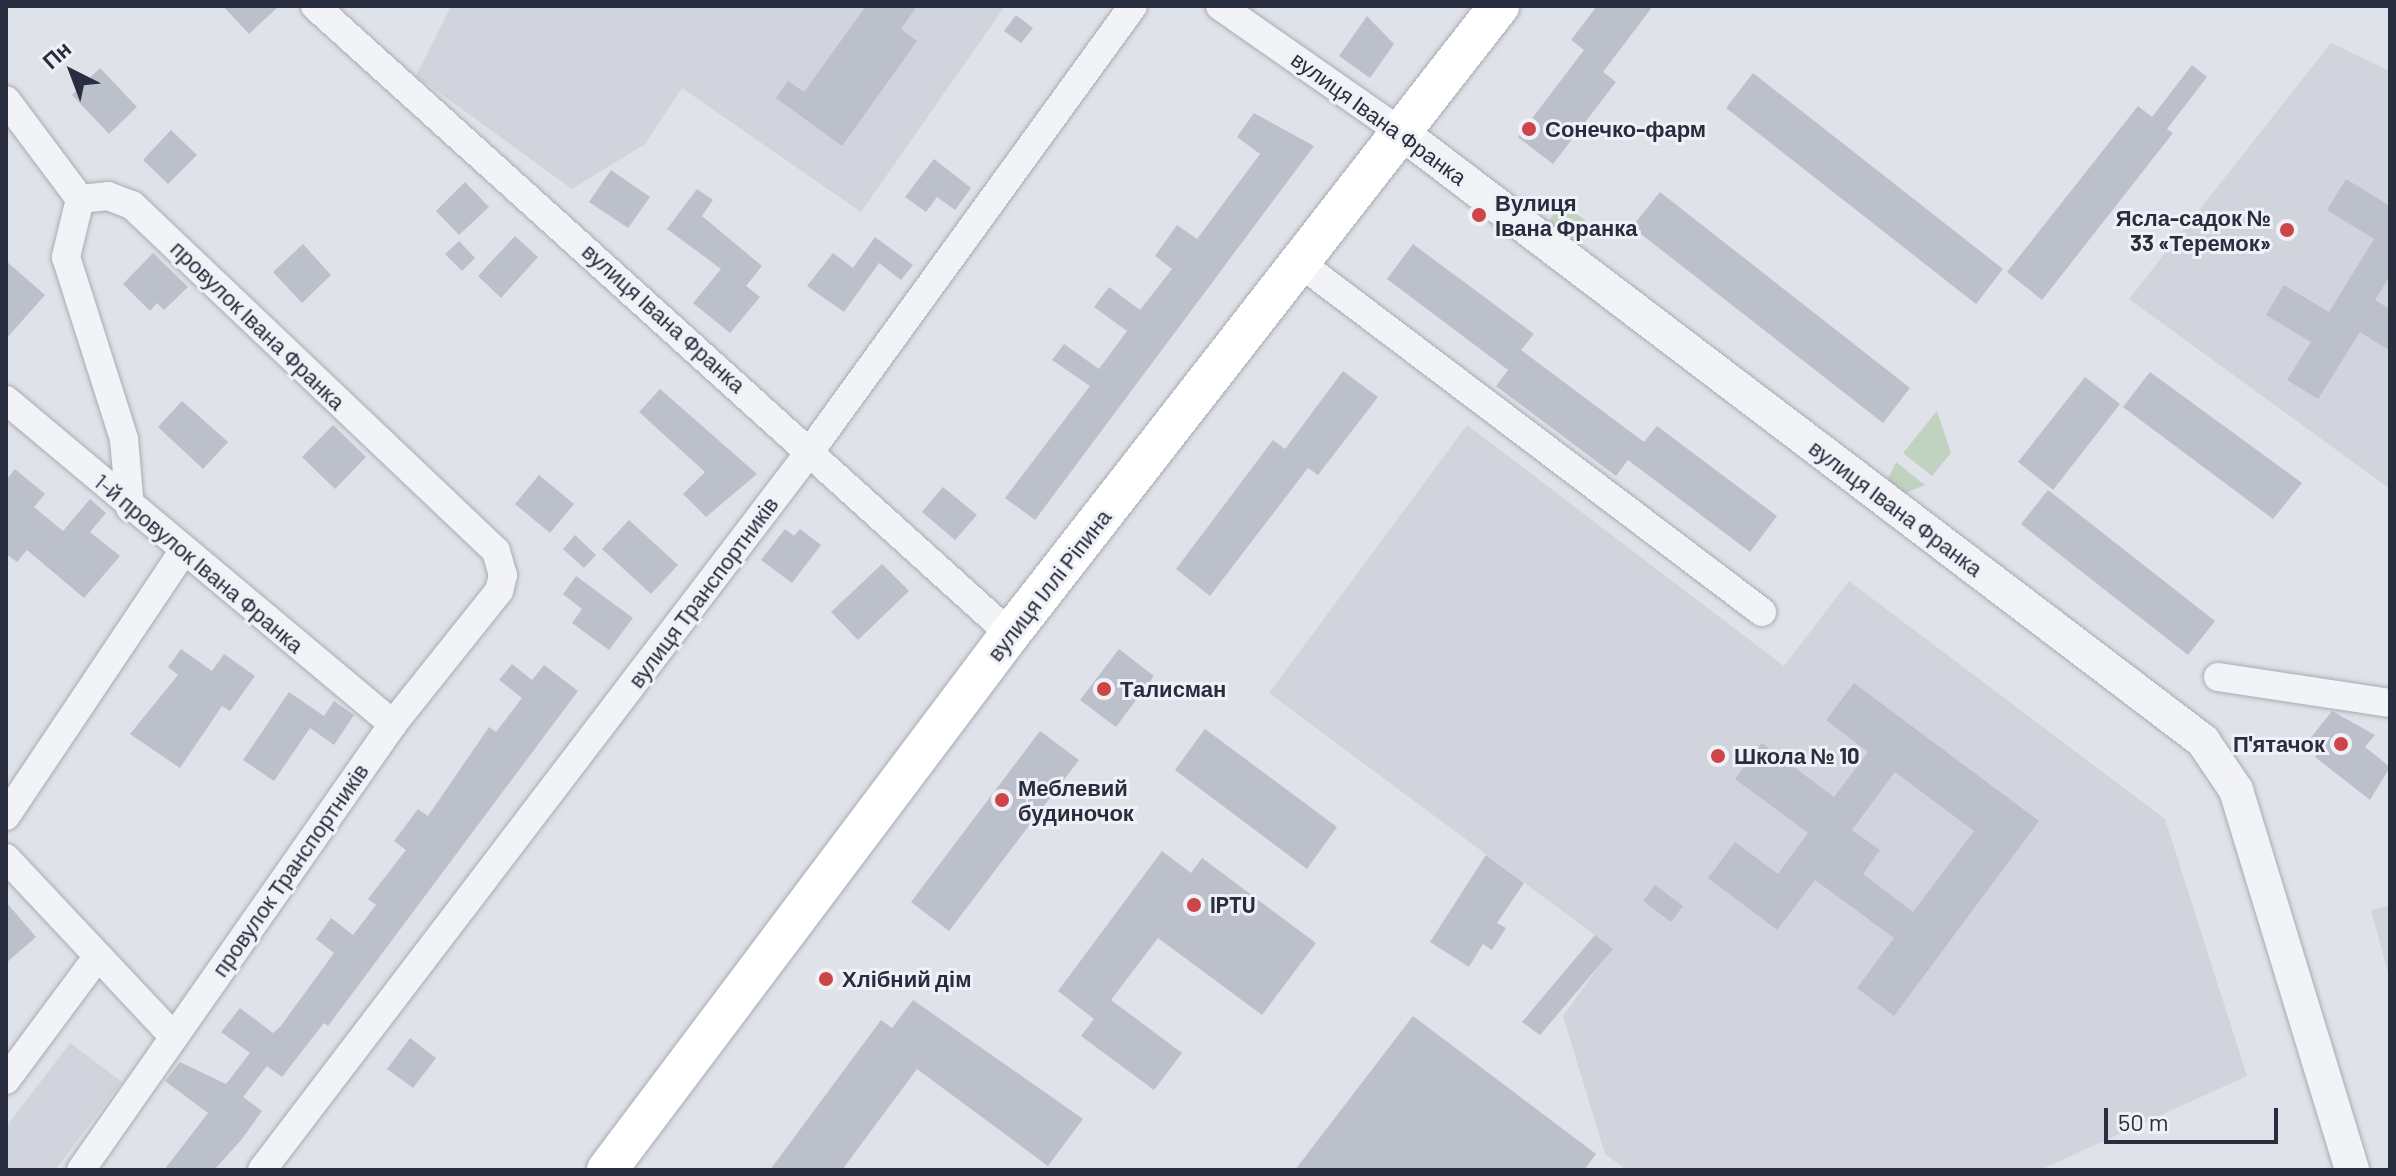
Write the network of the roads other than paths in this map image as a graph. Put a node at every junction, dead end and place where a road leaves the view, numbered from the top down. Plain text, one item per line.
1 (315, 6) edge
2 (1133, 6) edge
3 (1220, 6) edge
4 (1499, 6) edge
5 (6, 100) edge
6 (1402, 133) junction
7 (80, 199) junction
8 (1300, 263) junction
9 (6, 400) edge
10 (811, 450) junction
11 (130, 508) junction
12 (183, 552) junction
13 (503, 575) joint
14 (1762, 612) dead end
15 (1010, 634) junction
16 (2218, 677) dead end
17 (2390, 703) edge
18 (393, 724) junction
19 (6, 816) edge
20 (6, 858) edge
21 (98, 956) junction
22 (173, 1036) junction
23 (6, 1080) edge
24 (81, 1170) edge
25 (262, 1170) edge
26 (607, 1170) edge
27 (2352, 1170) edge

1 - 10 street, вулиця Івана Франка
2 - 10 street, вулиця Транспортників
3 - 6 street, вулиця Івана Франка
4 - 6 main road, вулиця Іллі Ріпина
5 - 7 street
6 - 8 main road, вулиця Іллі Ріпина
6 - 27 street, вулиця Івана Франка
7 - 11 street
7 - 13 street, провулок Івана Франка
8 - 14 street
8 - 15 main road, вулиця Іллі Ріпина
9 - 11 street, 1-й провулок Івана Франка
10 - 15 street, вулиця Івана Франка
10 - 25 street, вулиця Транспортників
11 - 12 street, 1-й провулок Івана Франка
12 - 18 street, 1-й провулок Івана Франка
12 - 19 street
13 - 18 street, провулок Транспортників
15 - 26 main road, вулиця Іллі Ріпина
16 - 17 street
18 - 22 street, провулок Транспортників
20 - 21 street
21 - 22 street
21 - 23 street
22 - 24 street, провулок Транспортників

